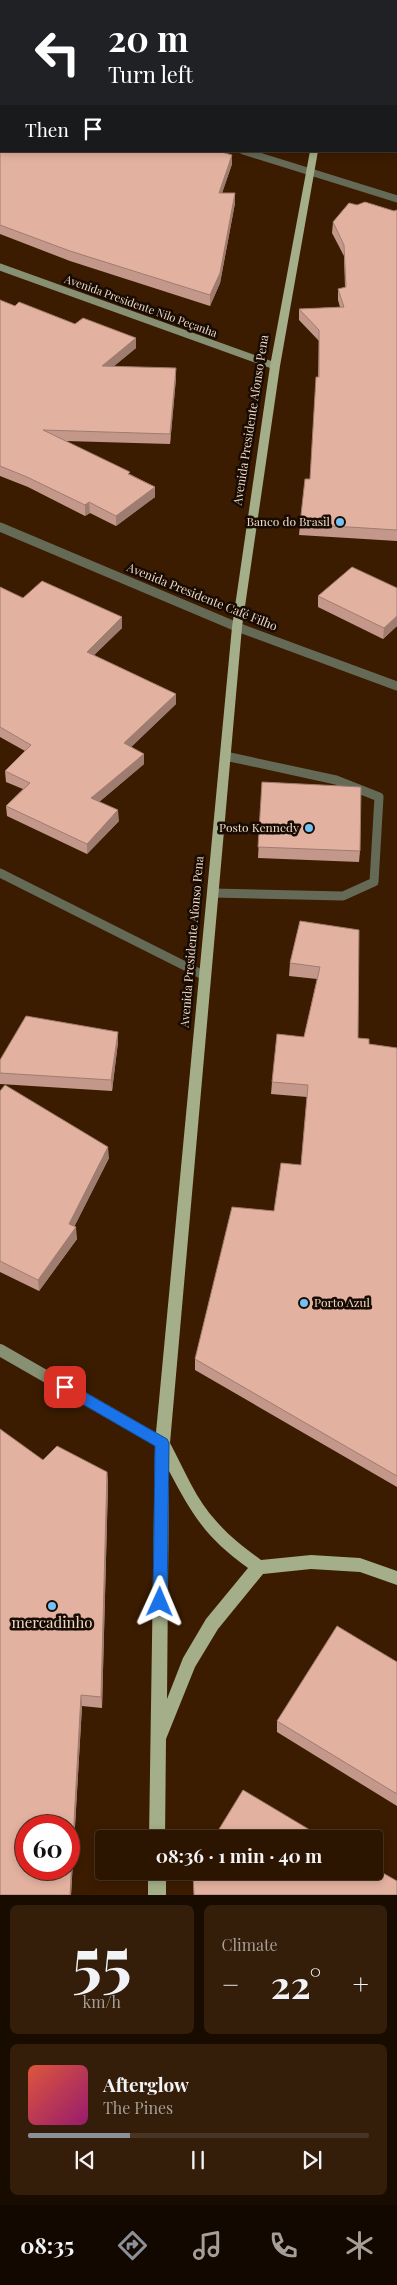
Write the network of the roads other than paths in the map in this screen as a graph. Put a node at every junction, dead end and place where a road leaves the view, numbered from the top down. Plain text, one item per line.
1 (246, 152) edge
2 (314, 152) edge
3 (308, 173) junction
4 (397, 199) edge
5 (0, 267) edge
6 (275, 366) junction
7 (0, 527) edge
8 (237, 626) junction
9 (397, 686) edge
10 (225, 756) junction
11 (0, 872) edge
12 (213, 893) junction
13 (205, 976) junction
14 (0, 1350) edge
15 (162, 1443) junction
16 (259, 1566) junction
17 (397, 1578) edge
18 (158, 1742) junction
19 (157, 1830) edge
20 (157, 1880) edge
21 (157, 1895) edge

1 - 3 street
2 - 3 main road, Avenida Presidente Afonso Pena
3 - 4 street
3 - 6 main road, Avenida Presidente Afonso Pena
5 - 6 main road, Avenida Presidente Nilo Peçanha
6 - 8 main road, Avenida Presidente Afonso Pena
7 - 8 street, Avenida Presidente Café Filho
8 - 9 street, Avenida Presidente Café Filho
8 - 10 main road, Avenida Presidente Afonso Pena
10 - 12 main road, Avenida Presidente Afonso Pena
10 - 12 street
11 - 13 street
12 - 13 main road, Avenida Presidente Afonso Pena
13 - 15 main road, Avenida Presidente Afonso Pena
14 - 15 main road
15 - 16 main road
15 - 18 main road, Avenida Presidente Afonso Pena
16 - 17 main road
16 - 18 main road, Avenida Presidente Afonso Pena
18 - 19 main road, Avenida Presidente Afonso Pena
20 - 21 main road

